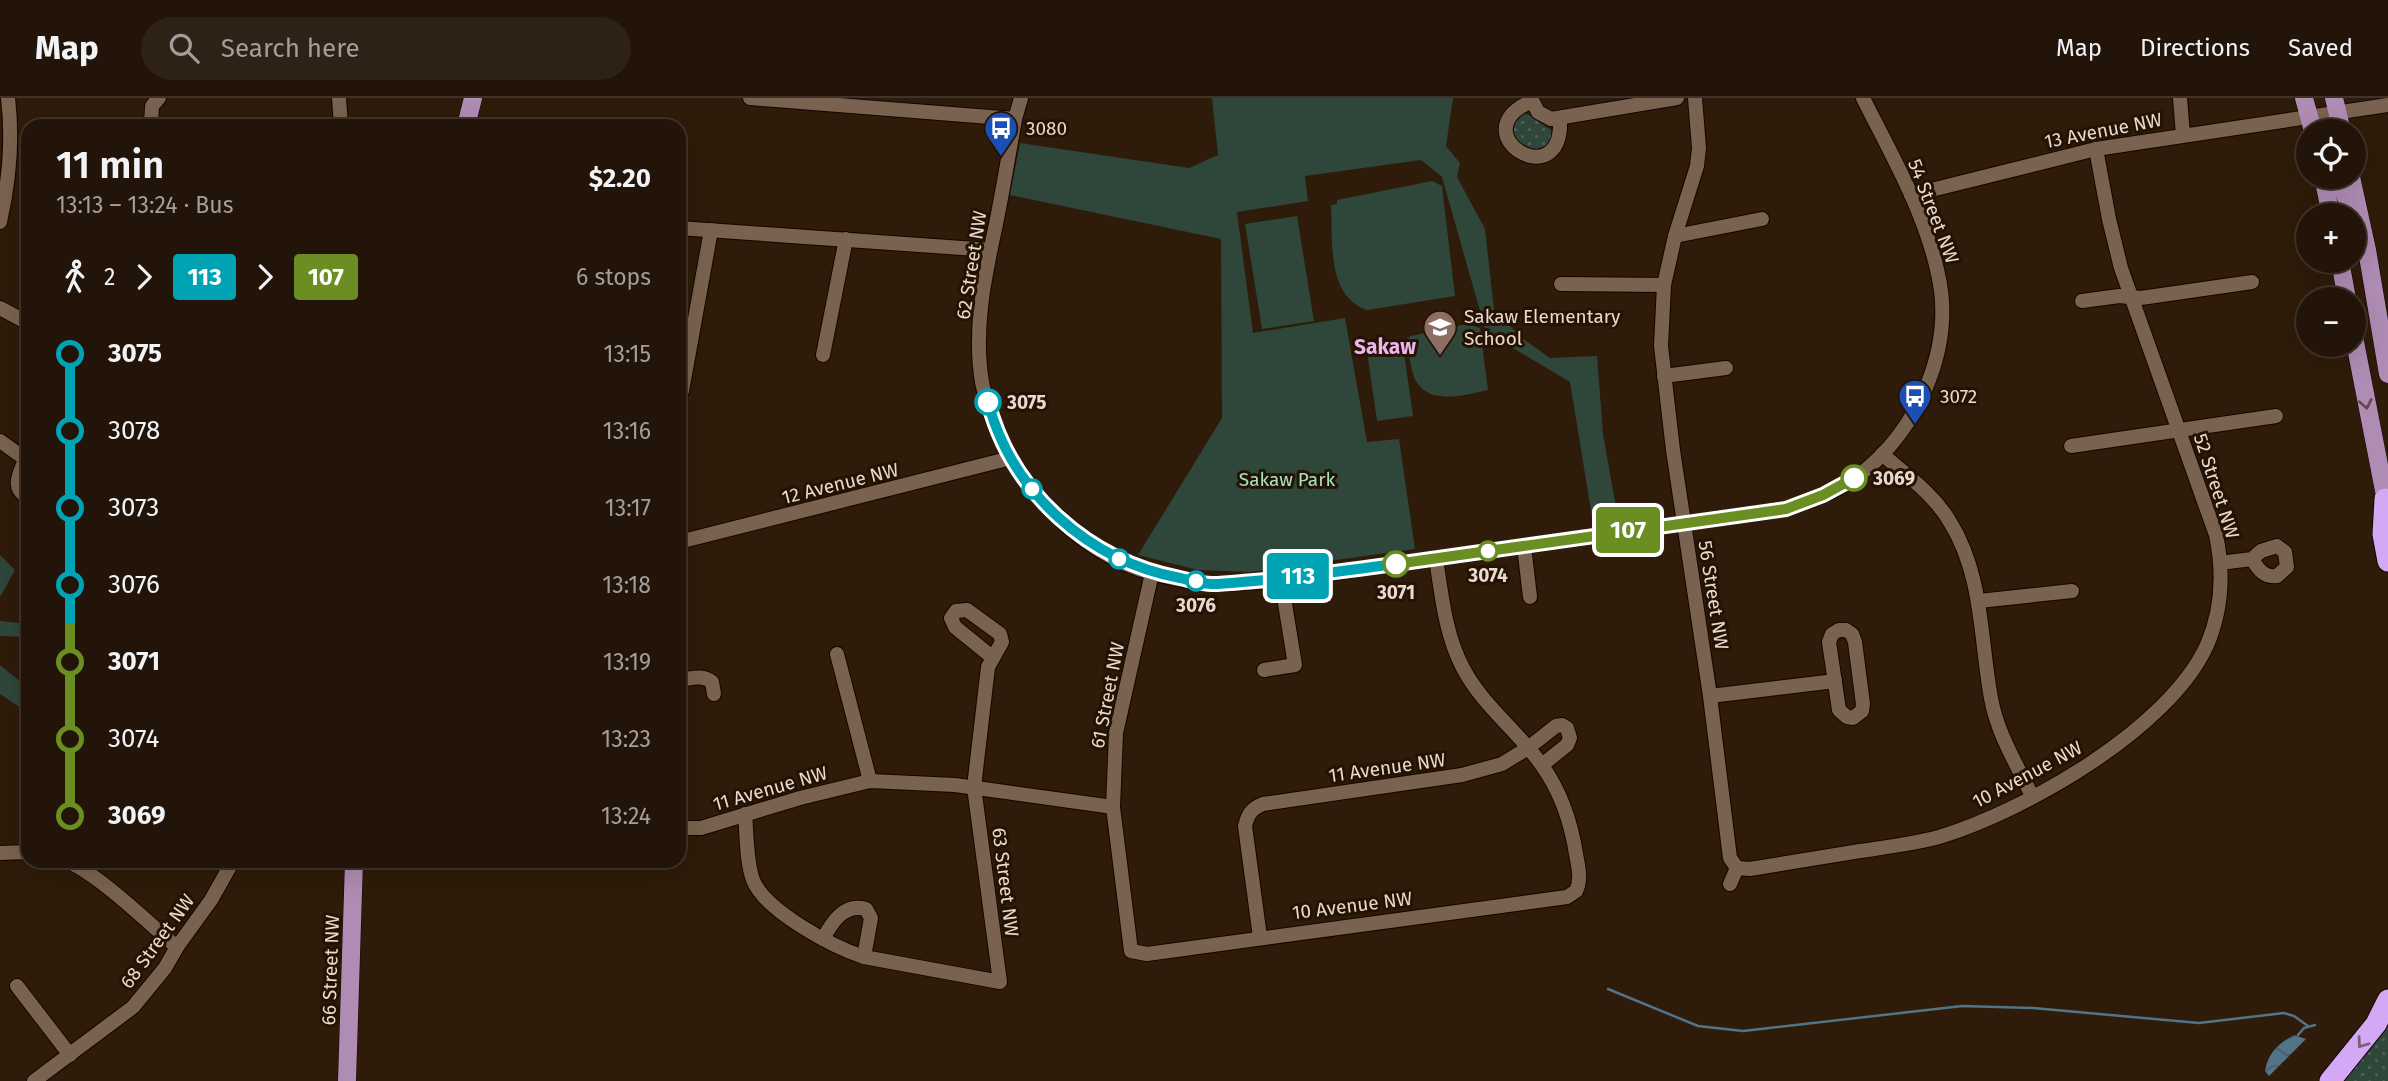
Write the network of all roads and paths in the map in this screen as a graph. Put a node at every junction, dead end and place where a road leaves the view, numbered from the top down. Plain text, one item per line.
1 (8, 98) edge
2 (159, 98) edge
3 (339, 98) edge
4 (473, 98) edge
5 (750, 98) edge
6 (1021, 98) edge
7 (1677, 98) edge
8 (1695, 98) edge
9 (1863, 98) edge
10 (2180, 98) edge
11 (2304, 98) edge
12 (2322, 98) edge
13 (1531, 100) edge
14 (872, 102) edge
15 (2336, 105) edge
16 (2388, 105) edge
17 (151, 119) edge
18 (340, 119) edge
19 (468, 119) edge
20 (1014, 119) junction
21 (1556, 119) junction
22 (2310, 119) edge
23 (2318, 119) edge
24 (2296, 125) edge
25 (2183, 135) junction
26 (5, 138) edge
27 (2096, 149) junction
28 (2354, 189) edge
29 (1911, 195) junction
30 (1762, 219) dead end
31 (0, 222) edge
32 (686, 228) edge
33 (711, 230) junction
34 (1675, 236) junction
35 (846, 239) junction
36 (990, 250) junction
37 (2367, 250) joint
38 (2252, 282) dead end
39 (1561, 284) dead end
40 (1664, 285) junction
41 (2130, 297) junction
42 (2082, 301) dead end
43 (0, 308) edge
44 (21, 319) edge
45 (823, 355) dead end
46 (2358, 357) edge
47 (1726, 368) dead end
48 (686, 369) edge
49 (2388, 374) edge
50 (1664, 376) junction
51 (2276, 416) dead end
52 (2179, 430) junction
53 (0, 441) edge
54 (2071, 446) dead end
55 (1882, 454) junction
56 (21, 457) edge
57 (1010, 458) junction
58 (21, 471) edge
59 (21, 493) edge
60 (2387, 505) edge
61 (1684, 523) junction
62 (686, 540) edge
63 (1524, 546) junction
64 (1436, 559) junction
65 (2252, 559) dead end
66 (2388, 561) edge
67 (2220, 562) junction
68 (1152, 573) junction
69 (1281, 579) junction
70 (2072, 591) dead end
71 (1530, 597) dead end
72 (1979, 601) junction
73 (837, 654) dead end
74 (992, 657) dead end
75 (1264, 670) dead end
76 (686, 679) edge
77 (1835, 681) junction
78 (713, 694) dead end
79 (1710, 696) junction
80 (1528, 748) junction
81 (1542, 765) junction
82 (870, 781) junction
83 (974, 787) junction
84 (2032, 796) junction
85 (1113, 807) junction
86 (745, 814) junction
87 (686, 828) edge
88 (0, 851) edge
89 (21, 852) edge
90 (80, 868) edge
91 (229, 868) edge
92 (354, 868) edge
93 (1737, 868) junction
94 (1730, 884) dead end
95 (1260, 937) junction
96 (822, 939) junction
97 (177, 947) junction
98 (1131, 951) joint
99 (864, 957) junction
100 (17, 986) dead end
101 (2388, 1000) edge
102 (70, 1055) junction
103 (34, 1081) edge
104 (347, 1081) edge
105 (2330, 1081) edge

1 - 26 street
2 - 17 street
3 - 18 street
4 - 19 main road
5 - 14 street
6 - 20 street, 62 Street NW
7 - 21 street
8 - 34 street, 56 Street NW
9 - 29 street, 54 Street NW
10 - 25 street
11 - 22 main road
12 - 15 main road
13 - 21 street
13 - 21 street
14 - 20 street
15 - 16 street, 13 Avenue NW
15 - 23 street, 13 Avenue NW
20 - 36 street, 62 Street NW
24 - 25 street, 13 Avenue NW
25 - 27 street, 13 Avenue NW
26 - 31 street
27 - 29 street, 13 Avenue NW
27 - 41 street, 52 Street NW
28 - 37 main road
29 - 55 street, 54 Street NW
30 - 34 street
32 - 33 street
33 - 35 street
33 - 48 street
34 - 40 street, 56 Street NW
35 - 36 street
35 - 45 street
36 - 57 street, 62 Street NW
37 - 49 main road
38 - 41 street
39 - 40 street
40 - 50 street, 56 Street NW
41 - 42 street
41 - 52 street, 52 Street NW
43 - 44 street
46 -> 60 main road
47 - 50 street
50 - 61 street, 56 Street NW
51 - 52 street, 52 Street NW
52 - 54 street, 52 Street NW
52 - 67 street, 52 Street NW
53 - 56 street
55 - 61 street, 54 Street NW
55 - 72 street
57 - 62 street, 12 Avenue NW
57 - 68 street, 62 Street NW
58 - 59 street
60 - 66 highway
61 - 63 street, 54 Street NW
61 - 79 street, 56 Street NW
63 - 64 street, 62 Street NW
63 - 71 street
64 - 69 street, 62 Street NW
64 - 80 street
65 - 67 street, 52 Street NW
67 - 84 street, 10 Avenue NW
68 - 69 street, 62 Street NW
68 - 85 street, 61 Street NW
69 - 75 street
70 - 72 street
72 - 84 street
73 - 82 street
74 - 83 street
76 - 78 street
77 - 77 street
77 - 79 street
79 - 93 street, 56 Street NW
80 - 81 street
80 - 81 street, 11 Avenue NW
80 - 95 street, 11 Avenue NW
81 - 95 street, 10 Avenue NW
82 - 83 street, 11 Avenue NW
82 - 86 street, 11 Avenue NW
83 - 85 street, 11 Avenue NW
83 - 99 street, 63 Street NW
84 - 93 street, 10 Avenue NW
85 - 98 street, 61 Street NW
86 - 87 street, 11 Avenue NW
86 - 96 street
88 - 89 street
90 - 97 street
91 - 97 street, 68 Street NW
92 - 104 main road, 66 Street NW
93 - 94 street
95 - 98 street, 10 Avenue NW
96 - 99 street
96 - 99 street
97 - 102 street, 68 Street NW
100 - 102 street
101 -> 105 highway
102 - 103 street

